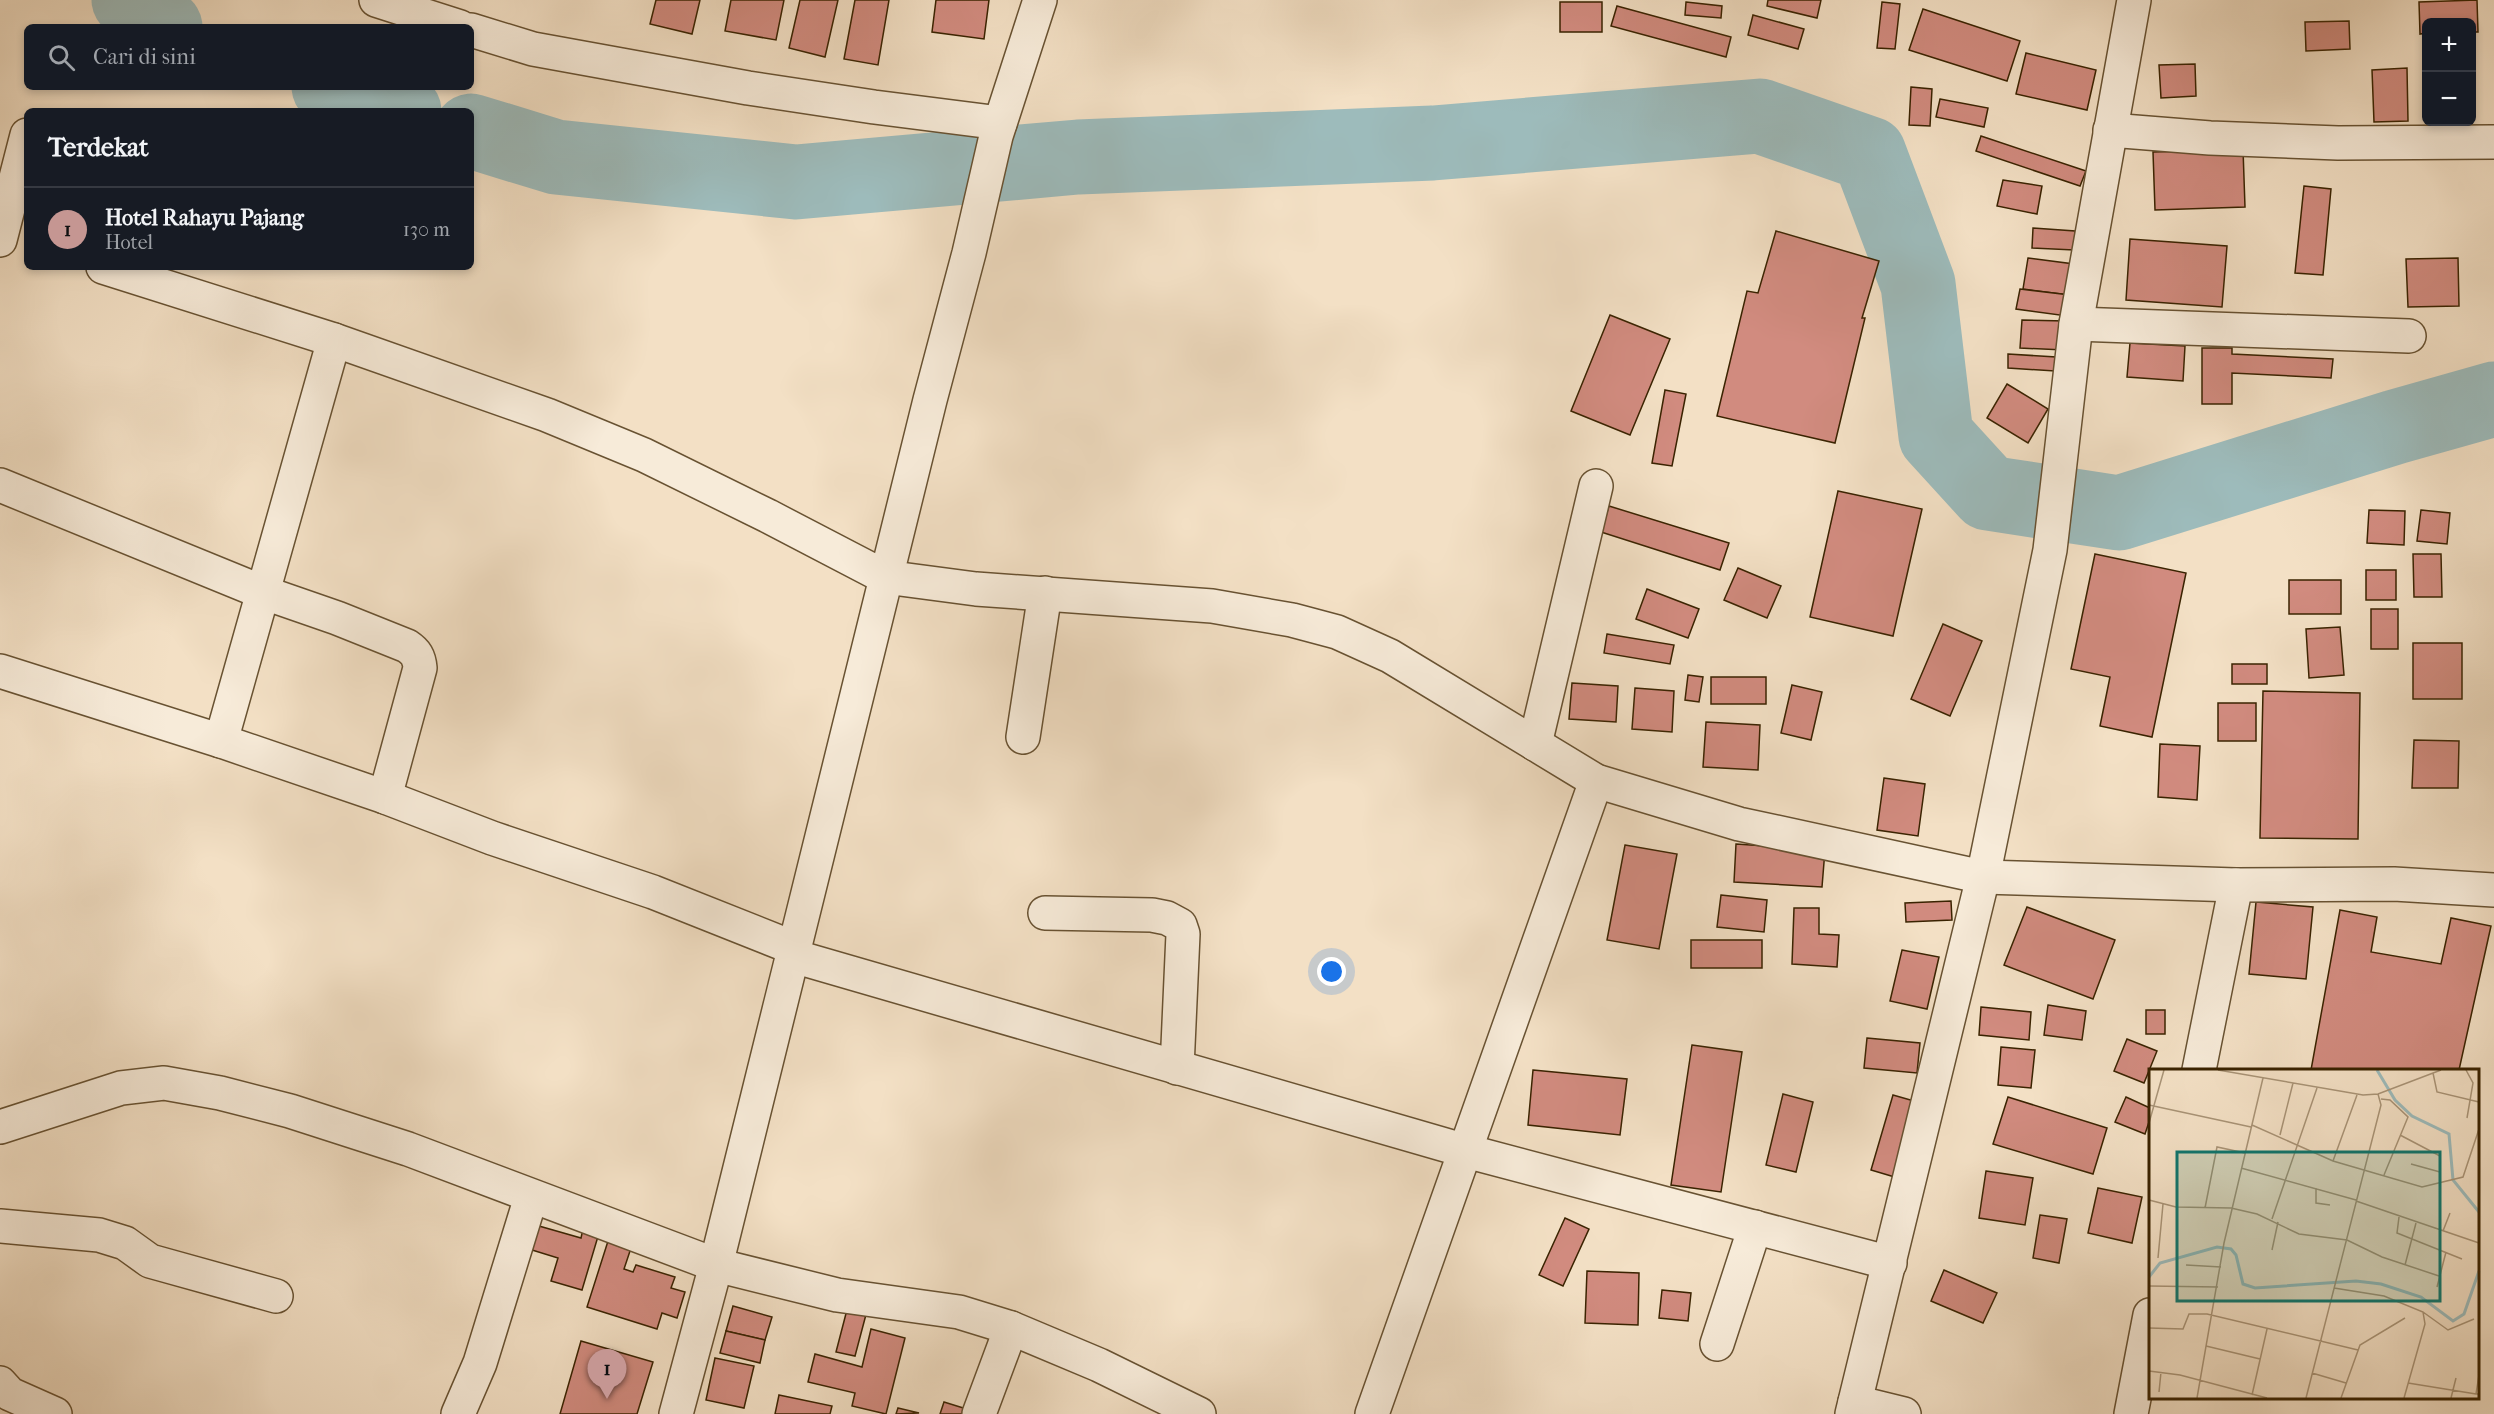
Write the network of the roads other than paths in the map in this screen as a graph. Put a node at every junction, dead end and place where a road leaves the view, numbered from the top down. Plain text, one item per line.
1 (376, 0) edge
2 (1040, 0) edge
3 (2134, 0) edge
4 (451, 24) edge
5 (474, 31) edge
6 (998, 129) junction
7 (2110, 130) junction
8 (2494, 142) edge
9 (24, 152) edge
10 (9, 239) edge
11 (112, 270) edge
12 (2076, 324) junction
13 (2409, 336) dead end
14 (334, 340) junction
15 (0, 485) edge
16 (1596, 486) dead end
17 (885, 577) junction
18 (262, 592) junction
19 (1045, 593) junction
20 (0, 670) edge
21 (1023, 737) dead end
22 (221, 741) junction
23 (1534, 744) junction
24 (1596, 781) junction
25 (385, 797) junction
26 (1983, 877) junction
27 (2236, 885) junction
28 (2494, 890) edge
29 (1045, 913) dead end
30 (793, 952) junction
31 (1177, 1068) junction
32 (2199, 1069) edge
33 (0, 1127) edge
34 (1466, 1151) junction
35 (531, 1197) junction
36 (0, 1226) edge
37 (1755, 1227) junction
38 (1890, 1263) junction
39 (716, 1265) junction
40 (276, 1296) dead end
41 (2149, 1325) edge
42 (1011, 1328) junction
43 (1717, 1344) dead end
44 (0, 1383) edge
45 (1854, 1408) edge
46 (56, 1414) edge
47 (458, 1414) edge
48 (676, 1414) edge
49 (979, 1414) edge
50 (1198, 1414) edge
51 (1372, 1414) edge
52 (1904, 1414) edge
53 (2131, 1414) edge

1 - 4 street
2 - 6 street
3 - 7 street
5 - 6 street
6 - 17 street
7 - 8 street
7 - 12 street
9 - 10 street
11 - 14 street
12 - 13 street
12 - 26 street
14 - 17 street
14 - 18 street
15 - 18 street
16 - 23 street
17 - 19 street
17 - 30 street
18 - 22 street
18 - 25 street
19 - 21 street
19 - 23 street
20 - 22 street
22 - 25 street
23 - 24 street
24 - 26 street
24 - 34 street
25 - 30 street
26 - 27 street
26 - 38 street
27 - 28 street
27 - 32 street
29 - 31 street
30 - 31 street
30 - 39 street
31 - 34 street
33 - 35 street
34 - 37 street
34 - 51 street
35 - 39 street
35 - 47 street
36 - 40 street
37 - 38 street
37 - 43 street
38 - 45 street
39 - 42 street
39 - 48 street
41 - 53 street
42 - 49 street
42 - 50 street
44 - 46 street
45 - 52 street

